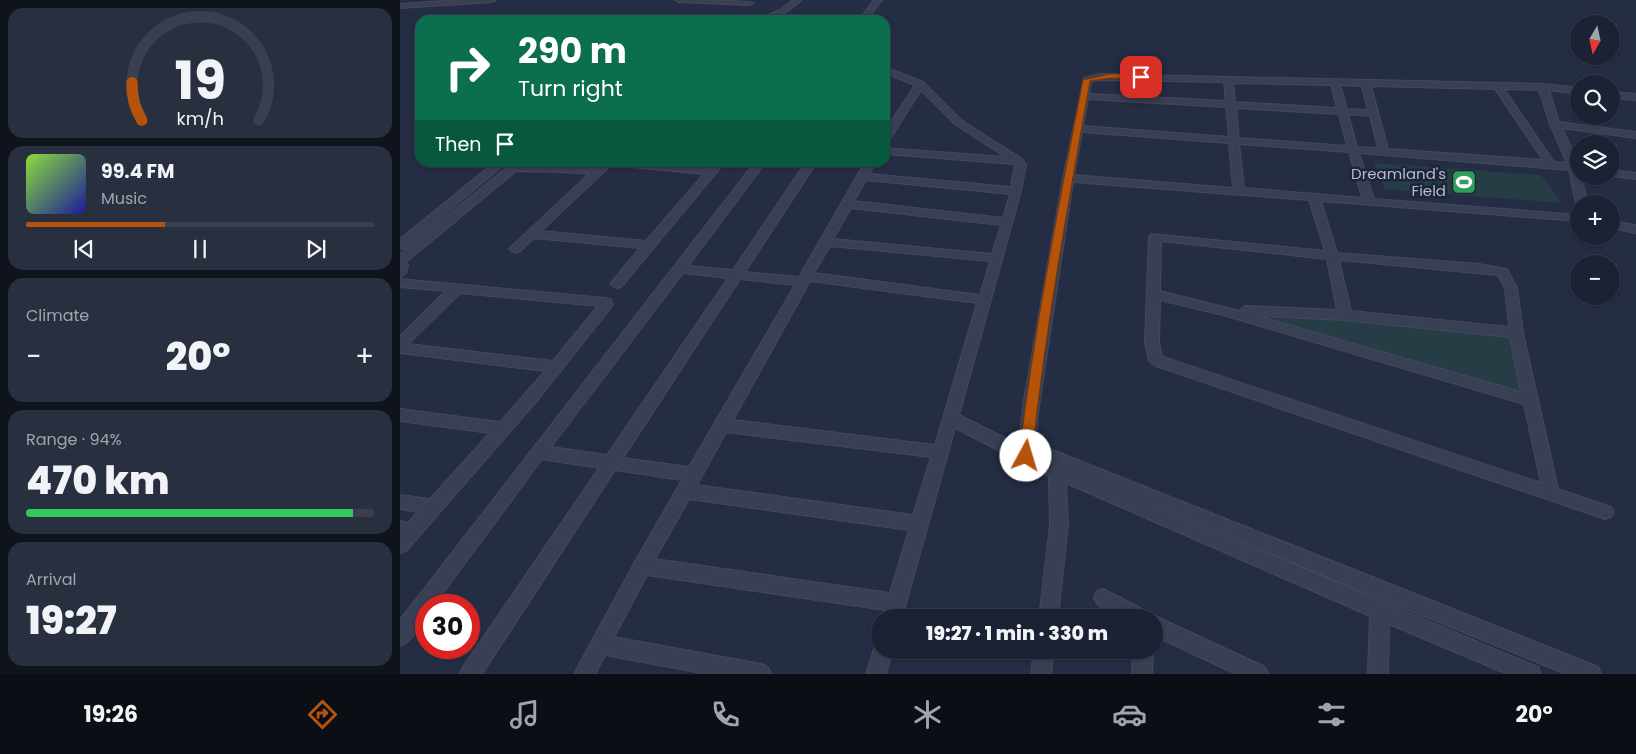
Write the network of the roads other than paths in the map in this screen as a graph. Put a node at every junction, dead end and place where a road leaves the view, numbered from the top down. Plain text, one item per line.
1 (421, 0) edge
2 (492, 0) edge
3 (678, 0) edge
4 (682, 0) edge
5 (722, 0) edge
6 (797, 0) edge
7 (878, 0) edge
8 (457, 1) edge
9 (749, 3) dead end
10 (403, 6) edge
11 (774, 15) edge
12 (867, 15) edge
13 (890, 72) edge
14 (1228, 79) junction
15 (1335, 82) junction
16 (1366, 82) junction
17 (920, 84) junction
18 (1498, 86) junction
19 (1543, 87) junction
20 (1570, 90) edge
21 (1084, 96) junction
22 (1620, 96) edge
23 (1636, 97) edge
24 (1230, 105) junction
25 (1343, 110) junction
26 (1375, 113) junction
27 (1555, 124) junction
28 (1078, 129) junction
29 (890, 131) edge
30 (1636, 135) edge
31 (1234, 141) junction
32 (1353, 150) junction
33 (890, 151) edge
34 (1384, 152) junction
35 (1570, 155) edge
36 (1018, 161) junction
37 (1551, 165) junction
38 (492, 167) edge
39 (515, 167) edge
40 (544, 167) edge
41 (552, 167) edge
42 (603, 167) edge
43 (716, 167) edge
44 (758, 167) edge
45 (809, 167) edge
46 (869, 167) edge
47 (1570, 167) edge
48 (557, 168) junction
49 (598, 172) junction
50 (1620, 174) edge
51 (1636, 176) edge
52 (864, 177) junction
53 (1068, 178) junction
54 (1239, 191) junction
55 (1016, 192) junction
56 (1314, 197) junction
57 (1369, 201) junction
58 (847, 204) junction
59 (1570, 217) edge
60 (1007, 222) junction
61 (1620, 225) edge
62 (1636, 228) edge
63 (531, 234) junction
64 (826, 242) junction
65 (400, 245) edge
66 (649, 246) junction
67 (516, 249) dead end
68 (1332, 256) junction
69 (996, 258) junction
70 (400, 262) edge
71 (681, 269) junction
72 (400, 273) edge
73 (737, 274) junction
74 (804, 279) junction
75 (400, 283) edge
76 (616, 284) dead end
77 (456, 288) junction
78 (1154, 294) junction
79 (984, 300) junction
80 (1224, 310) junction
81 (1346, 315) junction
82 (1516, 333) junction
83 (400, 344) edge
84 (400, 348) edge
85 (556, 367) junction
86 (1530, 400) junction
87 (400, 415) edge
88 (950, 418) junction
89 (722, 425) junction
90 (503, 429) junction
91 (539, 452) junction
92 (941, 452) junction
93 (1026, 452) junction
94 (611, 463) junction
95 (1057, 472) junction
96 (694, 475) junction
97 (686, 491) junction
98 (1551, 493) junction
99 (400, 502) edge
100 (433, 507) junction
101 (1604, 512) dead end
102 (921, 524) junction
103 (406, 530) edge
104 (400, 545) edge
105 (642, 566) junction
106 (1103, 598) dead end
107 (888, 609) edge
108 (894, 609) edge
109 (1049, 609) edge
110 (1123, 609) edge
111 (1380, 611) junction
112 (1163, 630) edge
113 (400, 636) edge
114 (600, 644) junction
115 (880, 659) edge
116 (1043, 659) edge
117 (1143, 659) edge
118 (1253, 673) edge
119 (470, 674) edge
120 (584, 674) edge
121 (761, 674) edge
122 (876, 674) edge
123 (1041, 674) edge
124 (1142, 674) edge
125 (1378, 674) edge
126 (1531, 674) edge
127 (1591, 674) edge

1 - 10 street
2 - 8 street
3 - 4 street
4 - 5 street
5 - 9 street
6 - 11 street
7 - 12 street
8 - 10 street
13 - 17 street
14 - 15 street
14 - 21 street
14 - 24 street
15 - 16 street
15 - 25 street
16 - 18 street
16 - 26 street
17 - 29 street
17 - 36 street
18 - 19 street
18 - 37 street
19 - 20 street
19 - 27 street
21 - 24 street
21 - 28 street
22 - 23 street
24 - 25 street
24 - 31 street
25 - 26 street
25 - 32 street
26 - 34 street
27 - 30 street
27 - 35 street
28 - 31 street
28 - 53 street
31 - 32 street
31 - 54 street
32 - 34 street
32 - 57 street
33 - 36 street
34 - 37 street
36 - 55 street
37 - 47 street
38 - 65 street
39 - 70 street
40 - 48 street
41 - 48 street
42 - 49 street
43 - 66 street
44 - 71 street
45 - 73 street
46 - 52 street
48 - 49 street
49 - 63 street
50 - 51 street
52 - 55 street
52 - 58 street
53 - 54 street
53 - 93 street
54 - 56 street
55 - 60 street
56 - 57 street
56 - 68 street
57 - 59 street
58 - 60 street
58 - 64 street
60 - 69 street
61 - 62 street
63 - 66 street
63 - 67 street
64 - 69 street
64 - 74 street
66 - 76 street
68 - 78 street
68 - 81 street
68 - 82 street
69 - 79 street
70 - 72 street
71 - 73 street
71 - 91 street
73 - 74 street
73 - 94 street
74 - 79 street
74 - 89 street
75 - 77 street
77 - 83 street
77 - 85 street
78 - 80 street
78 - 98 street
79 - 88 street
80 - 81 street
80 - 86 street
81 - 82 street
82 - 86 street
84 - 85 street
85 - 90 street
86 - 98 street
87 - 90 street
88 - 92 street
88 - 93 street
89 - 92 street
89 - 96 street
90 - 100 street
91 - 94 street
91 - 113 street
92 - 102 street
93 - 95 street
93 - 127 street
94 - 96 street
94 - 119 street
95 - 109 street
95 - 111 street
96 - 97 street
97 - 102 street
97 - 105 street
98 - 101 street
99 - 100 street
100 - 103 street
102 - 108 street
103 - 104 street
105 - 107 street
105 - 114 street
106 - 110 street
111 - 125 street
111 - 126 street
112 - 118 street
114 - 120 street
114 - 121 street
115 - 122 street
116 - 123 street
117 - 124 street

